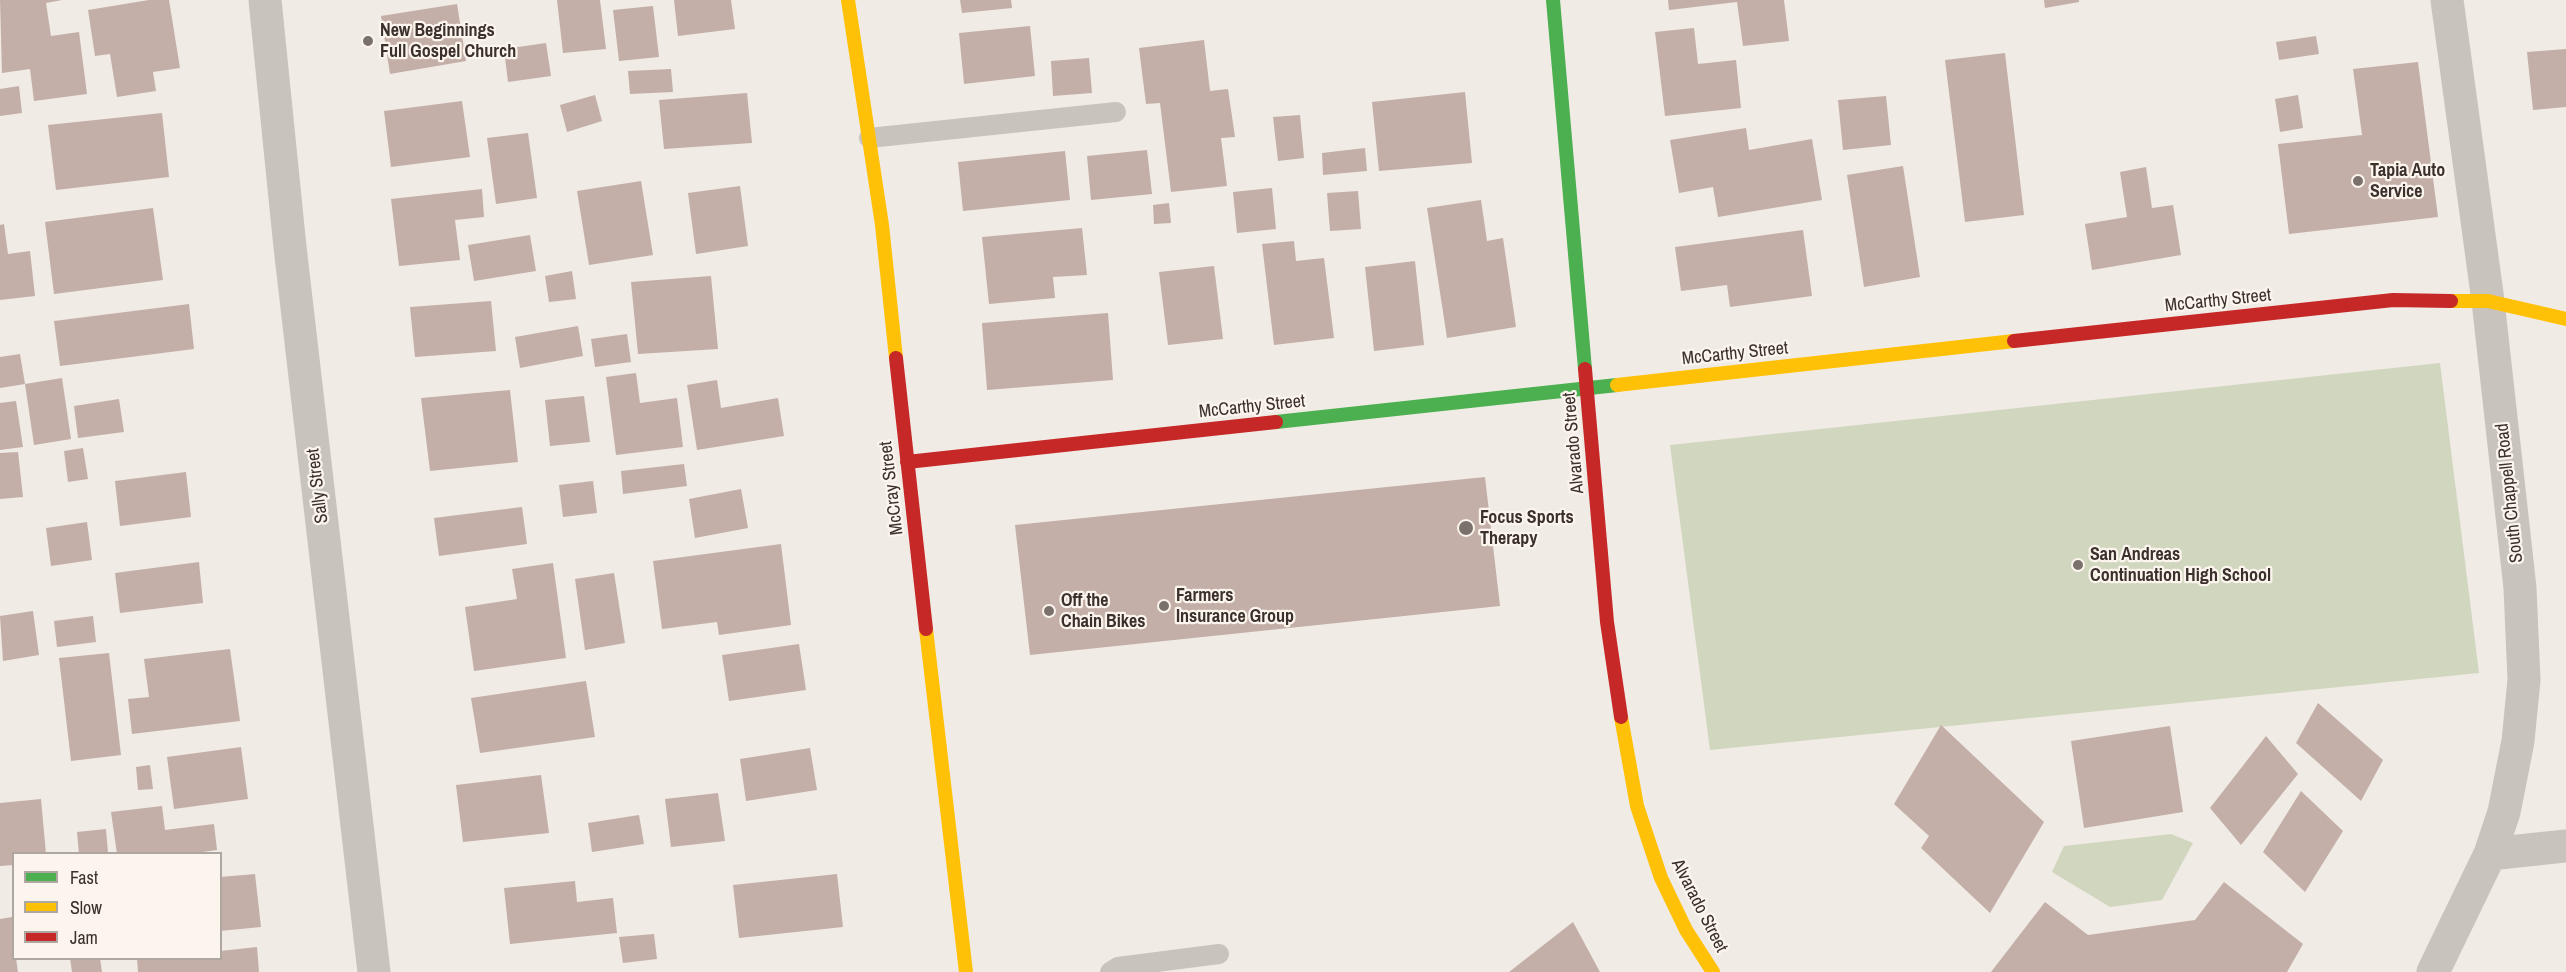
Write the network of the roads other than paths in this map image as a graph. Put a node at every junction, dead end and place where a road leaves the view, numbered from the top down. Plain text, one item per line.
1 (265, 0) edge
2 (848, 0) edge
3 (1553, 0) edge
4 (2447, 0) edge
5 (1116, 112) dead end
6 (869, 138) junction
7 (2488, 301) junction
8 (2566, 319) edge
9 (1587, 389) junction
10 (907, 462) junction
11 (2566, 846) edge
12 (2490, 854) junction
13 (1219, 954) dead end
14 (374, 972) edge
15 (966, 972) edge
16 (1110, 972) edge
17 (1713, 972) edge
18 (2433, 972) edge

1 - 14 street, Sally Street
2 - 6 street, McCray Street
3 - 9 street, Alvarado Street
4 - 7 street, South Chappell Road
5 - 6 lane
6 - 10 street, McCray Street
7 - 8 street, McCarthy Street
7 - 9 street, McCarthy Street
7 - 12 street, South Chappell Road
9 - 10 street, McCarthy Street
9 - 17 street, Alvarado Street
10 - 15 street, McCray Street
11 - 12 street
12 - 18 street, South Chappell Road
13 - 16 lane

